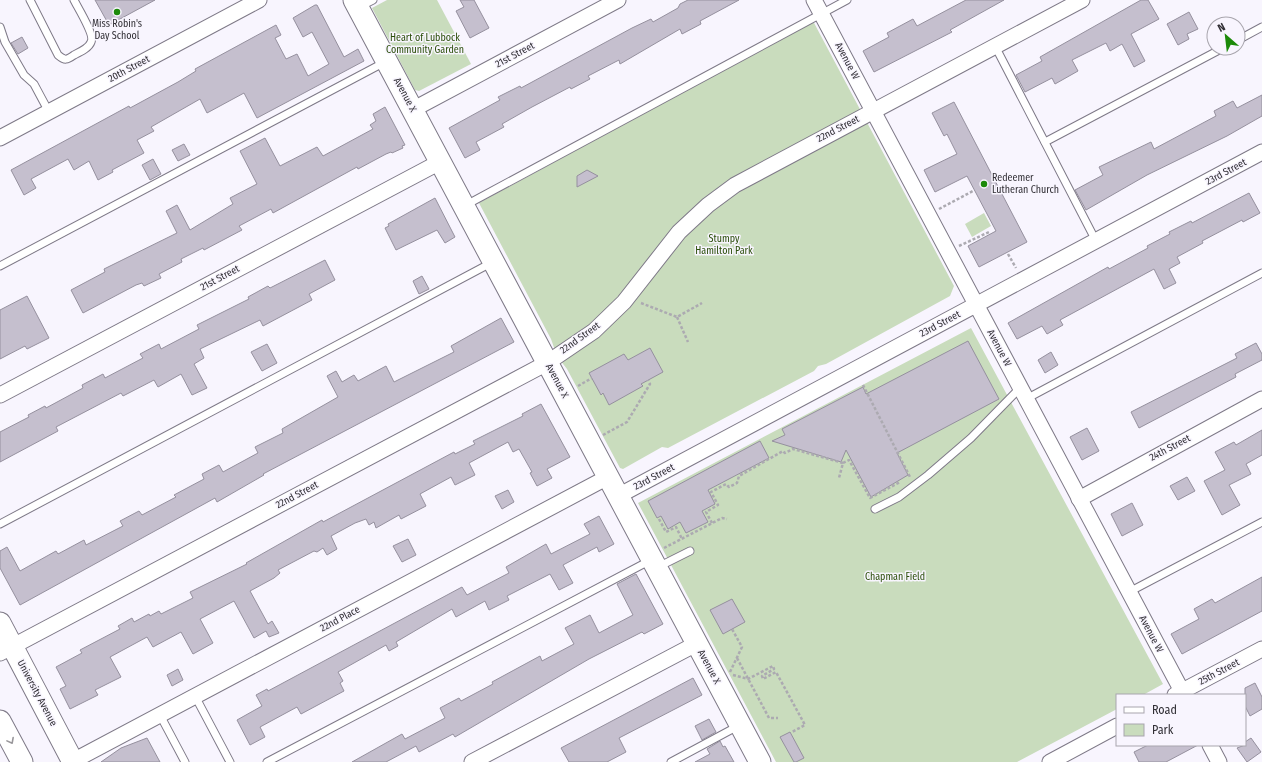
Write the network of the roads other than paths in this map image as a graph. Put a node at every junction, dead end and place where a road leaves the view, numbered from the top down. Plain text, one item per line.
1 (30, 0) edge
2 (74, 0) edge
3 (259, 0) edge
4 (618, 0) edge
5 (814, 0) edge
6 (847, 0) edge
7 (1082, 0) edge
8 (362, 3) edge
9 (822, 14) junction
10 (0, 26) edge
11 (1262, 27) edge
12 (1246, 36) edge
13 (995, 46) junction
14 (1208, 56) edge
15 (386, 61) junction
16 (412, 110) junction
17 (873, 111) junction
18 (48, 112) junction
19 (0, 138) edge
20 (1045, 142) junction
21 (1262, 152) edge
22 (440, 162) junction
23 (464, 206) junction
24 (1096, 241) junction
25 (493, 262) junction
26 (0, 266) edge
27 (1262, 273) edge
28 (976, 305) junction
29 (547, 363) junction
30 (1023, 394) junction
31 (0, 395) edge
32 (1262, 399) edge
33 (608, 477) junction
34 (618, 496) junction
35 (1079, 499) junction
36 (874, 509) dead end
37 (1262, 522) edge
38 (0, 524) edge
39 (690, 551) dead end
40 (657, 559) junction
41 (1129, 592) junction
42 (0, 623) edge
43 (696, 644) junction
44 (1262, 649) edge
45 (6, 650) edge
46 (1180, 694) edge
47 (195, 696) junction
48 (160, 715) junction
49 (0, 721) edge
50 (740, 725) junction
51 (1116, 727) edge
52 (1211, 746) edge
53 (22, 762) edge
54 (73, 762) edge
55 (186, 762) edge
56 (230, 762) edge
57 (267, 762) edge
58 (472, 762) edge
59 (671, 762) edge
60 (760, 762) edge
61 (1050, 762) edge
62 (1219, 762) edge

1 - 2 lane
3 - 18 street, 20th Street
4 - 16 street, 21st Street
5 - 9 street, Avenue W
6 - 9 lane
7 - 13 street, 22nd Street
8 - 15 street, Avenue X
9 - 17 street, Avenue W
9 - 23 lane
10 - 18 lane
11 - 12 lane
13 - 17 street, 22nd Street
13 - 20 lane
14 - 20 lane
15 - 16 street, Avenue X
15 - 26 lane
16 - 22 street, Avenue X
17 - 28 street, Avenue W
17 - 29 street, 22nd Street
18 - 19 street, 20th Street
20 - 24 lane
21 - 24 street, 23rd Street
22 - 23 street, Avenue X
22 - 31 street, 21st Street
23 - 25 street, Avenue X
24 - 28 street, 23rd Street
25 - 29 street, Avenue X
25 - 38 lane
27 - 30 lane
28 - 30 street, Avenue W
28 - 34 street, 23rd Street
29 - 33 street, Avenue X
29 - 45 street, 22nd Street
30 - 35 street, Avenue W
30 - 36 lane
32 - 35 street, 24th Street
33 - 34 street, Avenue X
33 - 47 street, 22nd Place
34 - 40 street, Avenue X
35 - 41 street, Avenue W
37 - 41 lane
39 - 40 lane
40 - 43 street, Avenue X
40 - 57 lane
41 - 46 street, Avenue W
42 - 45 street, University Avenue
43 - 50 street, Avenue X
43 - 58 street
44 - 46 street, 25th Street
45 - 54 street, University Avenue
47 - 48 street, 22nd Place
47 - 56 lane
48 - 54 street, 22nd Place
48 - 55 lane
49 -> 53 street
50 - 59 lane
50 - 60 street, Avenue X
51 - 61 street
52 - 62 street

